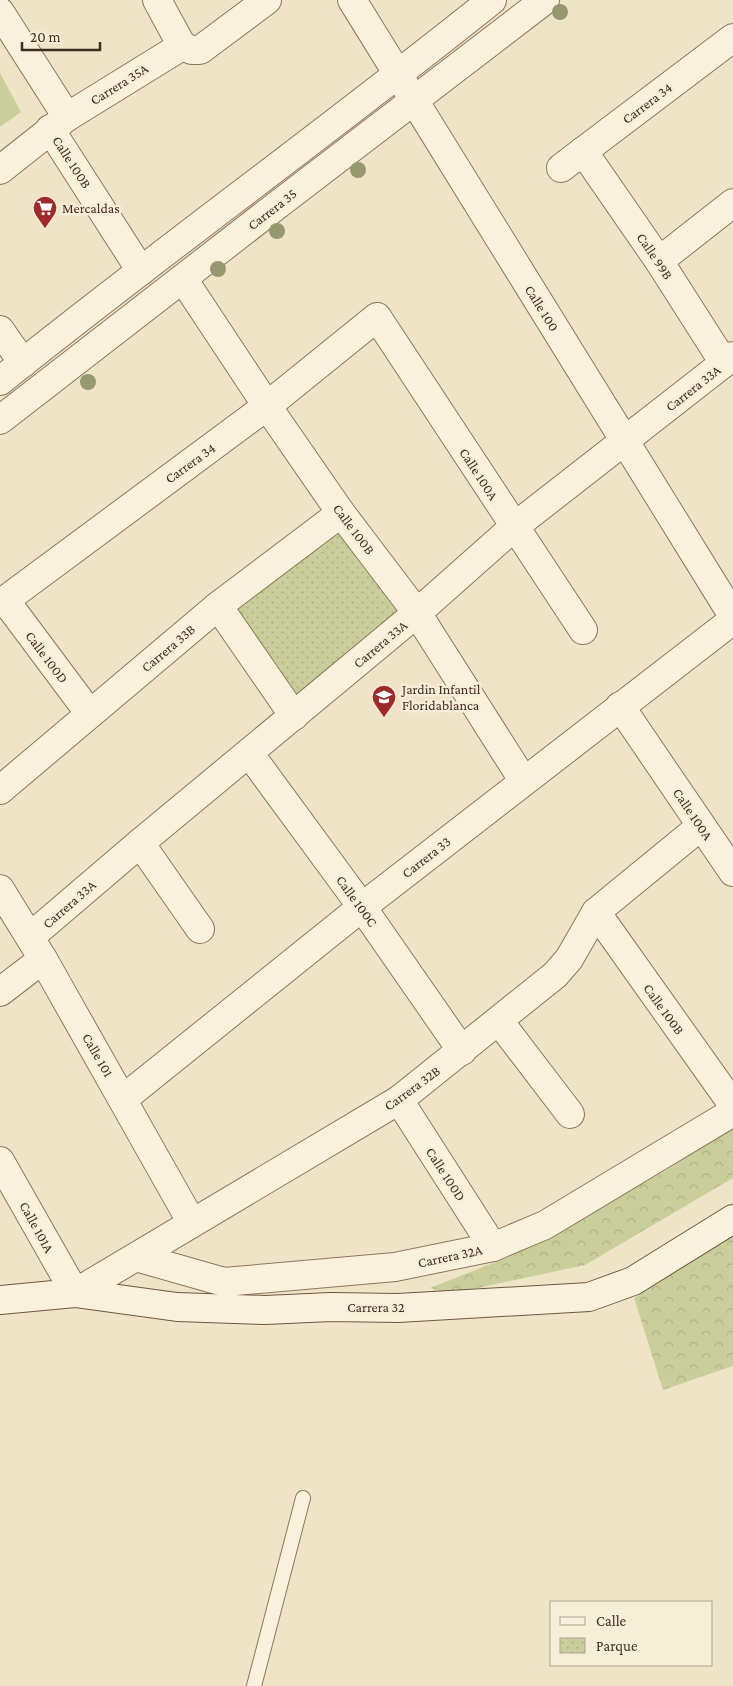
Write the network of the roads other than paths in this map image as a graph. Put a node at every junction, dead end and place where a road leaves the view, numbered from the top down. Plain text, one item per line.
1 (157, 0) edge
2 (268, 0) edge
3 (352, 0) edge
4 (492, 0) edge
5 (545, 0) edge
6 (0, 12) edge
7 (733, 38) edge
8 (182, 46) junction
9 (397, 76) junction
10 (413, 101) junction
11 (59, 123) junction
12 (584, 151) junction
13 (561, 168) dead end
14 (0, 170) edge
15 (733, 203) edge
16 (659, 261) junction
17 (141, 271) junction
18 (183, 279) junction
19 (377, 318) joint
20 (0, 330) edge
21 (728, 360) edge
22 (22, 363) junction
23 (0, 381) edge
24 (267, 406) junction
25 (0, 420) edge
26 (624, 442) junction
27 (341, 513) junction
28 (514, 527) junction
29 (2, 602) edge
30 (218, 606) junction
31 (417, 613) junction
32 (733, 618) edge
33 (583, 630) dead end
34 (620, 706) junction
35 (90, 714) junction
36 (294, 716) junction
37 (249, 753) junction
38 (523, 780) junction
39 (0, 790) edge
40 (701, 826) junction
41 (140, 843) junction
42 (733, 872) edge
43 (0, 889) edge
44 (362, 907) junction
45 (596, 912) junction
46 (200, 929) dead end
47 (37, 948) junction
48 (0, 992) edge
49 (499, 1021) junction
50 (462, 1051) junction
51 (123, 1099) junction
52 (398, 1100) junction
53 (733, 1105) edge
54 (733, 1112) edge
55 (570, 1114) dead end
56 (0, 1161) edge
57 (733, 1219) edge
58 (192, 1223) junction
59 (493, 1247) junction
60 (136, 1257) junction
61 (75, 1293) junction
62 (0, 1300) edge
63 (303, 1498) dead end
64 (254, 1686) edge

1 - 8 street
2 - 8 street
3 - 9 street, Calle 100
4 - 9 street
5 - 10 street, Carrera 35
6 - 11 street, Calle 100B
7 - 12 street, Carrera 34
8 - 11 street, Carrera 35A
9 - 10 street, Calle 100
9 - 17 street
10 - 18 street, Carrera 35
10 - 26 street, Calle 100
11 - 14 street, Carrera 35A
11 - 17 street, Calle 100B
12 - 13 street, Carrera 34
12 - 16 street, Calle 99B
15 - 16 street
16 - 21 street, Calle 99B
17 - 22 street
18 - 24 street, Calle 100B
18 - 25 street, Carrera 35
19 - 24 street, Carrera 34
19 - 28 street, Calle 100A
20 - 22 street
21 - 26 street, Carrera 33A
22 - 23 street
24 - 27 street, Calle 100B
24 - 29 street, Carrera 34
26 - 28 street, Carrera 33A
26 - 32 street, Calle 100
27 - 30 street, Carrera 33B
27 - 31 street, Calle 100B
28 - 31 street, Carrera 33A
28 - 33 street, Calle 100A
29 - 35 street, Calle 100D
30 - 35 street, Carrera 33B
30 - 36 street
31 - 36 street, Carrera 33A
31 - 38 street, Calle 100B
32 - 34 street, Carrera 33
34 - 38 street, Carrera 33
34 - 40 street, Calle 100A
35 - 39 street, Carrera 33B
36 - 37 street, Carrera 33A
37 - 41 street, Carrera 33A
37 - 44 street, Calle 100C
38 - 44 street, Carrera 33
40 - 42 street, Calle 100A
40 - 45 street, Carrera 32B
41 - 46 street
41 - 47 street, Carrera 33A
43 - 47 street, Calle 101
44 - 50 street, Calle 100C
44 - 51 street, Carrera 33
45 - 49 street, Carrera 32B
45 - 53 street, Calle 100B
47 - 48 street, Carrera 33A
47 - 51 street, Calle 101
49 - 50 street, Carrera 32B
49 - 55 street
50 - 52 street, Carrera 32B
51 - 58 street, Calle 101
52 - 58 street, Carrera 32B
52 - 59 street, Calle 100D
54 - 59 street, Carrera 32A
56 - 61 street, Calle 101A
57 - 61 street, Carrera 32
58 - 60 street, Carrera 32B
59 - 60 street, Carrera 32A
60 - 61 street, Carrera 32B
61 - 62 street, Carrera 32
63 - 64 lane

